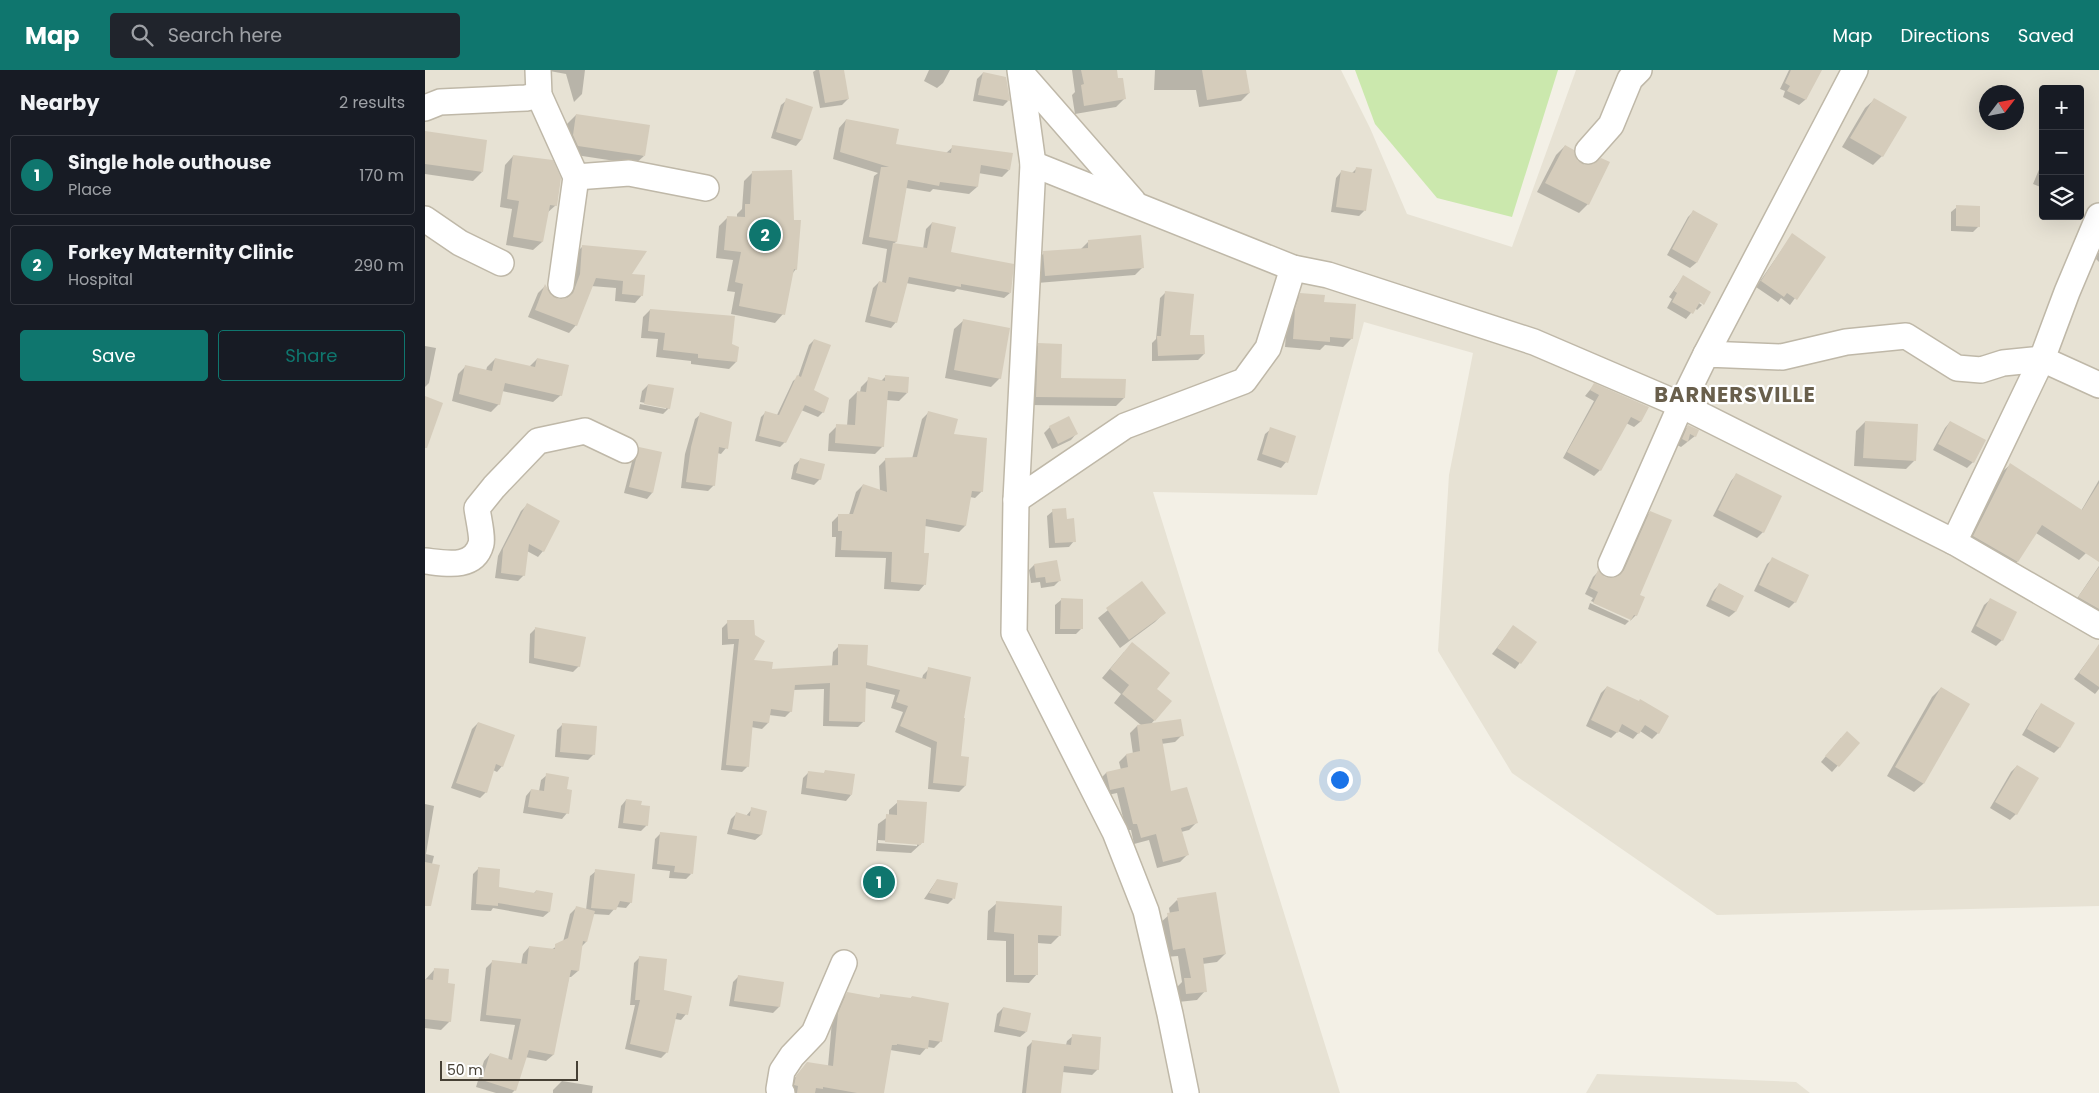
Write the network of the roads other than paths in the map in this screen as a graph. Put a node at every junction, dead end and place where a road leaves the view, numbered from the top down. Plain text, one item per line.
1 (538, 70) edge
2 (1639, 70) edge
3 (1855, 70) edge
4 (1021, 72) edge
5 (539, 95) junction
6 (425, 108) edge
7 (1588, 150) dead end
8 (1033, 164) junction
9 (576, 177) junction
10 (706, 188) dead end
11 (1136, 205) junction
12 (2099, 216) edge
13 (425, 219) edge
14 (501, 263) dead end
15 (1293, 268) junction
16 (561, 285) dead end
17 (1706, 354) junction
18 (2042, 359) junction
19 (2099, 384) edge
20 (1681, 405) junction
21 (625, 450) dead end
22 (1016, 500) junction
23 (1954, 542) junction
24 (425, 561) edge
25 (1611, 564) dead end
26 (2099, 626) edge
27 (844, 963) dead end
28 (782, 1093) edge
29 (1186, 1093) edge

1 - 5 street
2 - 7 street
3 - 17 street
4 - 8 street
4 - 11 street
5 - 6 street
5 - 9 street
8 - 11 street
8 - 22 street
9 - 10 street
9 - 16 street
11 - 15 street
12 - 18 street
13 - 14 street
15 - 20 street
15 - 22 street
17 - 18 street
17 - 20 street
18 - 19 street
18 - 23 street
20 - 23 street
20 - 25 street
21 - 24 street
22 - 29 street
23 - 26 street
27 - 28 street

